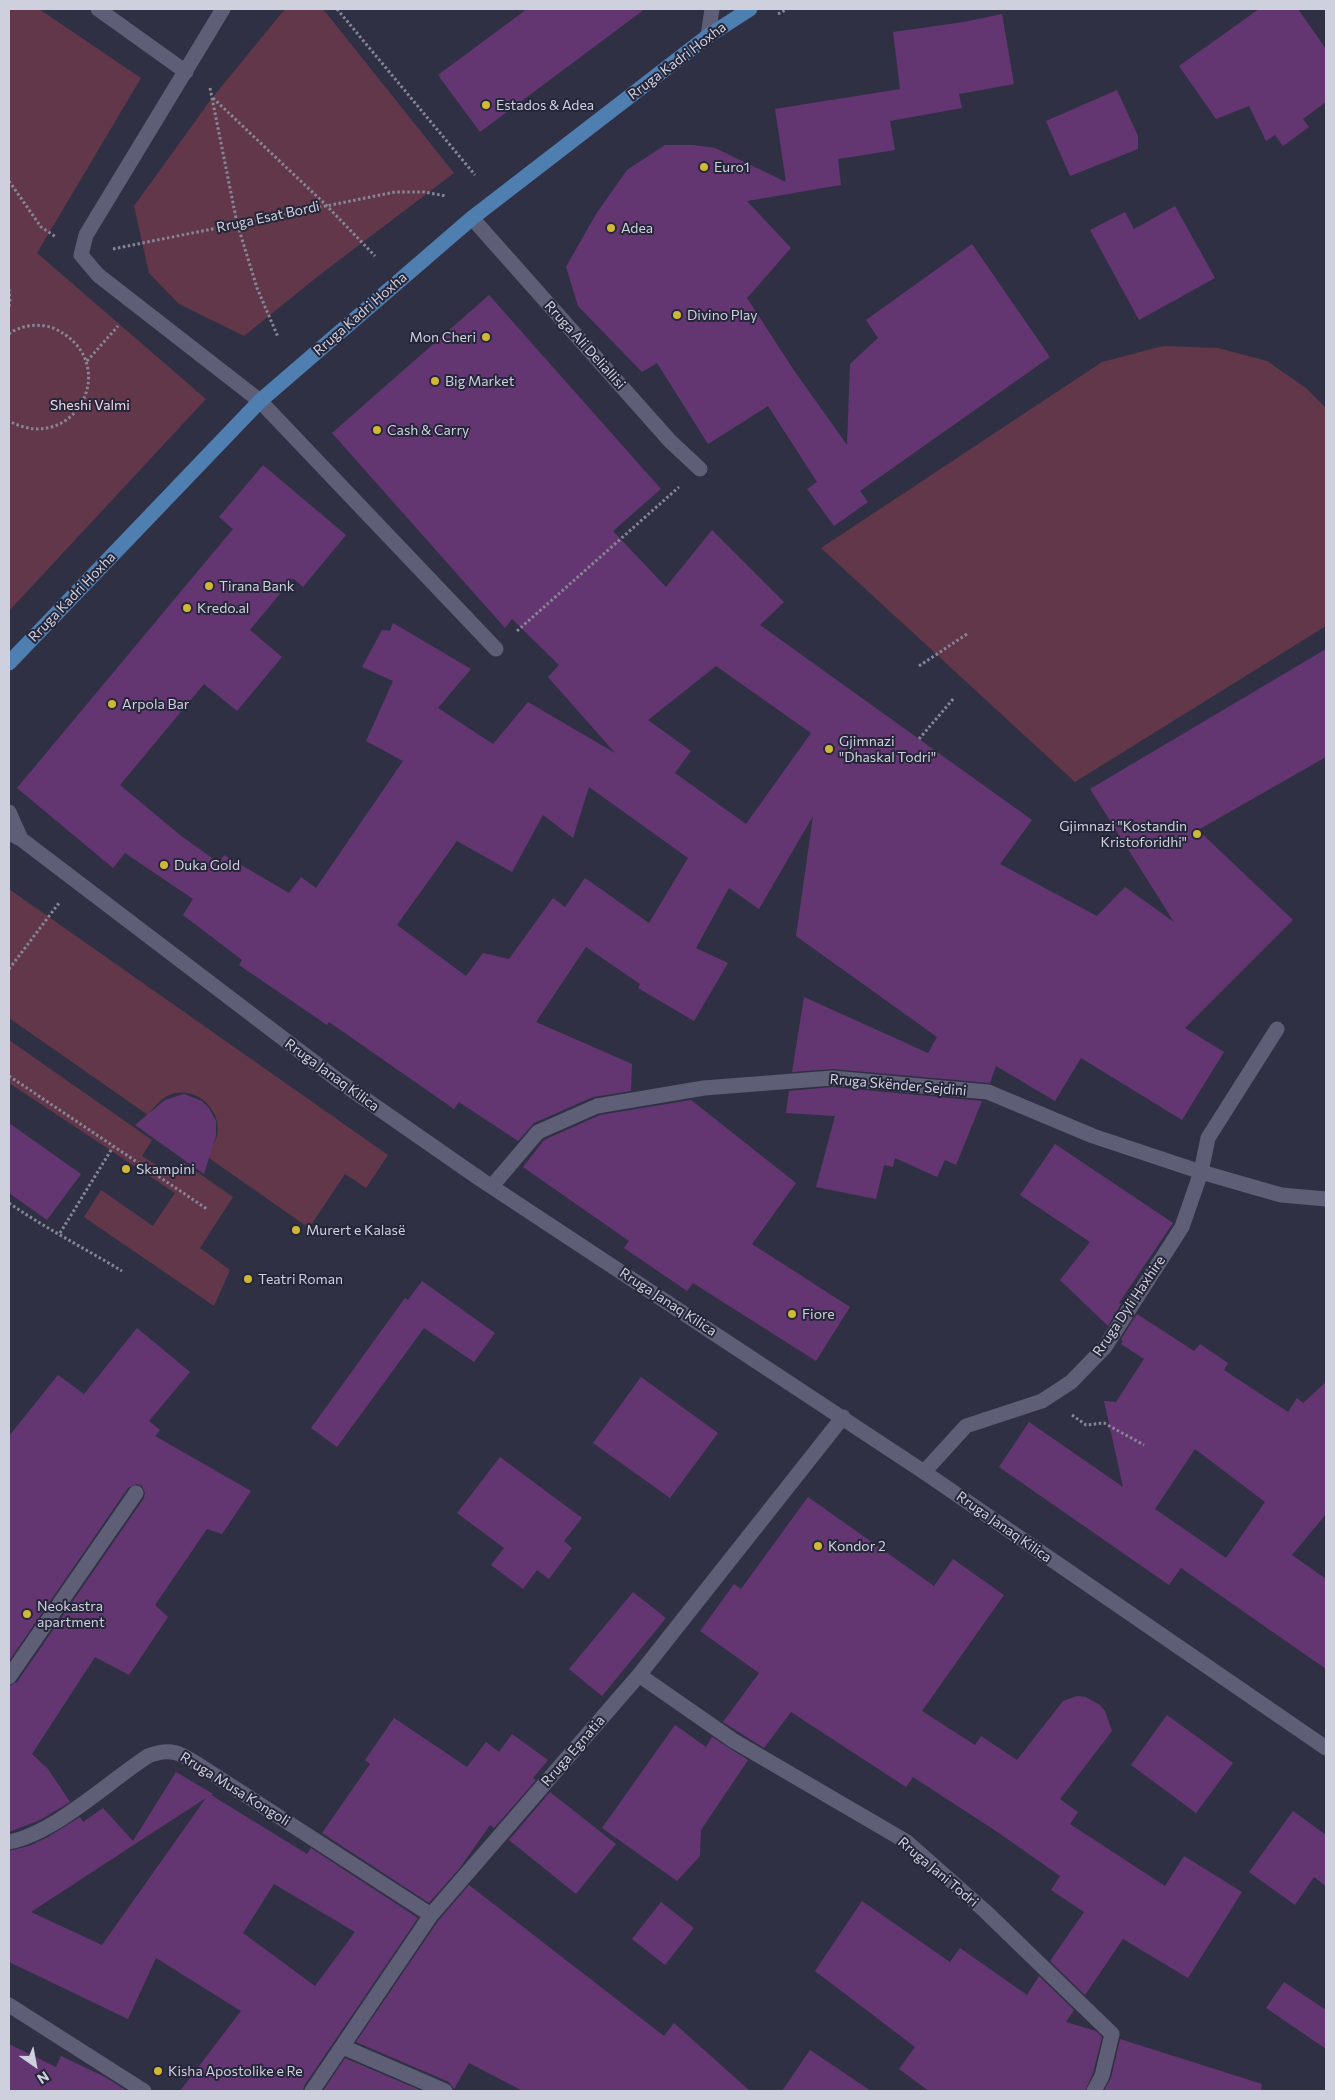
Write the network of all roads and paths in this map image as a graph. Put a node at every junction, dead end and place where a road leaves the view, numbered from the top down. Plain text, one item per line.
1 (98, 9) edge
2 (223, 9) edge
3 (337, 9) edge
4 (712, 9) edge
5 (750, 9) edge
6 (708, 36) junction
7 (186, 72) junction
8 (209, 82) dead end
9 (212, 98) junction
10 (475, 175) dead end
11 (9, 181) edge
12 (446, 196) dead end
13 (326, 205) junction
14 (472, 218) junction
15 (237, 223) junction
16 (56, 238) dead end
17 (109, 250) dead end
18 (375, 256) dead end
19 (9, 289) edge
20 (9, 307) edge
21 (119, 325) dead end
22 (9, 334) edge
23 (278, 337) dead end
24 (87, 361) junction
25 (260, 401) junction
26 (9, 421) edge
27 (700, 469) joint
28 (967, 634) dead end
29 (496, 649) joint
30 (9, 663) edge
31 (919, 666) dead end
32 (954, 698) dead end
33 (918, 739) dead end
34 (9, 812) edge
35 (15, 836) edge
36 (62, 899) dead end
37 (9, 969) edge
38 (1277, 1028) dead end
39 (9, 1076) edge
40 (113, 1146) junction
41 (1201, 1172) junction
42 (492, 1186) junction
43 (1326, 1200) edge
44 (9, 1202) edge
45 (206, 1209) dead end
46 (60, 1233) junction
47 (122, 1271) dead end
48 (1048, 1396) junction
49 (843, 1417) junction
50 (1144, 1446) dead end
51 (924, 1472) junction
52 (136, 1493) dead end
53 (639, 1675) junction
54 (9, 1676) edge
55 (1326, 1748) edge
56 (9, 1842) edge
57 (431, 1914) junction
58 (9, 2005) edge
59 (343, 2047) junction
60 (144, 2091) edge
61 (312, 2091) edge
62 (445, 2091) edge
63 (1094, 2091) edge

1 - 7 street
2 - 7 street
3 - 10 path
4 - 6 street
5 - 6 main road, Rruga Kadri Hoxha
6 - 14 main road, Rruga Kadri Hoxha
7 - 25 street
8 - 9 path
9 - 13 path
9 - 15 path
11 - 16 path
12 - 13 path, Rruga Esat Bordi
13 - 15 path, Rruga Esat Bordi
13 - 18 path
14 - 25 main road, Rruga Kadri Hoxha
14 - 27 street, Rruga Ali Deliallisi
15 - 17 path, Rruga Esat Bordi
15 - 23 path
19 - 20 path
21 - 24 path
22 - 24 path
24 - 26 path
25 - 29 street
25 - 30 main road, Rruga Kadri Hoxha
27 - 29 path
28 - 31 path
32 - 33 path
34 - 35 street
35 - 42 street, Rruga Janaq Kilica
36 - 37 path
38 - 41 street, Rruga Dyli Haxhire
39 - 40 path
40 - 45 path
40 - 46 path
41 - 42 street, Rruga Skënder Sejdini
41 - 43 street
41 - 48 street, Rruga Dyli Haxhire
42 - 49 street, Rruga Janaq Kilica
44 - 46 path
46 - 47 path
48 - 50 path
48 - 51 street, Rruga Dyli Haxhire
49 - 51 street, Rruga Janaq Kilica
49 - 53 street, Rruga Egnatia
51 - 55 street, Rruga Janaq Kilica
52 - 54 street
53 - 57 street, Rruga Egnatia
53 - 63 street, Rruga Jani Todri
56 - 57 street, Rruga Musa Kongoli
57 - 59 street, Rruga Egnatia
58 - 60 street
59 - 61 street, Rruga Egnatia
59 - 62 street

